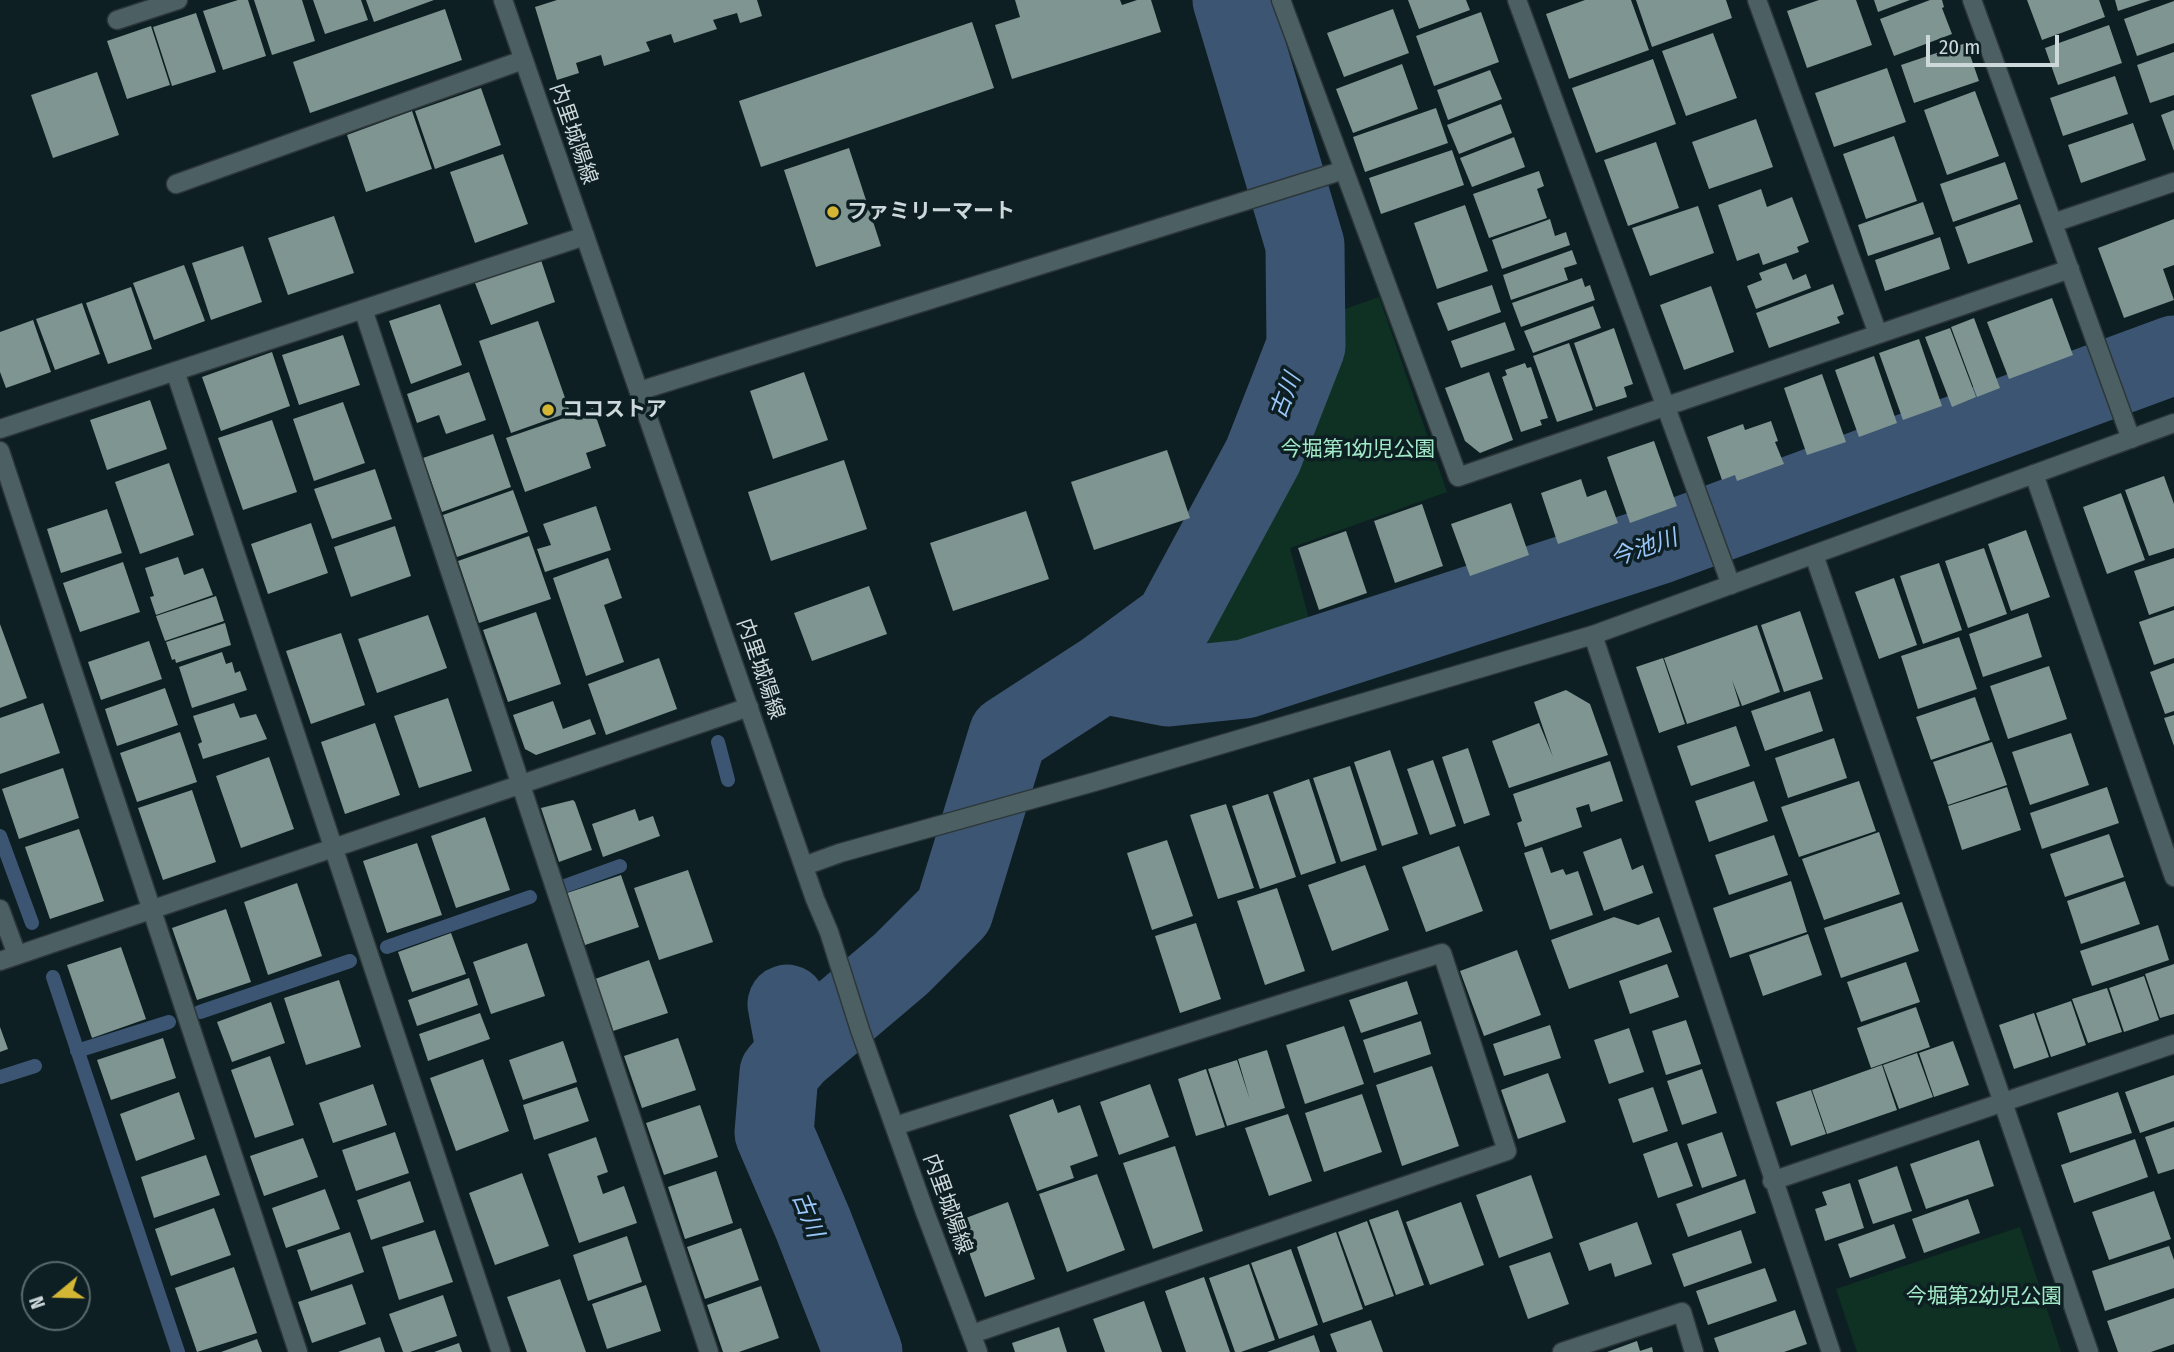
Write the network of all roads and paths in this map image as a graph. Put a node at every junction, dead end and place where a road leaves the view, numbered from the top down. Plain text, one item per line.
1 (178, 0) edge
2 (503, 0) edge
3 (1282, 0) edge
4 (1517, 0) edge
5 (1757, 0) edge
6 (1972, 0) edge
7 (117, 20) dead end
8 (523, 60) junction
9 (1344, 170) junction
10 (2174, 182) edge
11 (176, 184) dead end
12 (2053, 223) junction
13 (585, 236) junction
14 (2070, 269) junction
15 (362, 309) junction
16 (1878, 334) junction
17 (175, 371) junction
18 (639, 391) junction
19 (1666, 406) junction
20 (2174, 423) edge
21 (0, 429) edge
22 (2131, 439) junction
23 (0, 451) edge
24 (2034, 474) junction
25 (1814, 555) junction
26 (1731, 584) junction
27 (1593, 635) junction
28 (749, 707) junction
29 (520, 785) junction
30 (334, 848) junction
31 (804, 866) junction
32 (2174, 877) edge
33 (0, 909) edge
34 (152, 909) junction
35 (9, 958) edge
36 (2174, 1044) edge
37 (2003, 1102) junction
38 (895, 1126) junction
39 (1772, 1181) junction
40 (972, 1334) junction
41 (298, 1352) edge
42 (501, 1352) edge
43 (709, 1352) edge
44 (978, 1352) edge
45 (1562, 1352) edge
46 (1693, 1352) edge
47 (1830, 1352) edge
48 (2089, 1352) edge

1 - 7 street
2 - 8 street, 内里城陽線
3 - 9 street
4 - 19 street
5 - 16 street
6 - 12 street
8 - 11 street
8 - 13 street, 内里城陽線
9 - 18 street
9 - 19 street
10 - 12 street
12 - 14 street
13 - 15 street
13 - 18 street, 内里城陽線
14 - 16 street
14 - 22 street
15 - 17 street
15 - 29 street
16 - 19 street
17 - 21 street
17 - 30 street
18 - 28 street, 内里城陽線
19 - 26 street
20 - 22 street
22 - 24 street
23 - 34 street
24 - 25 street
24 - 32 street
25 - 26 street
25 - 37 street
26 - 27 street
27 - 31 street
27 - 39 street
28 - 29 street
28 - 31 street, 内里城陽線
29 - 30 street
29 - 43 street
30 - 34 street
30 - 42 street
31 - 38 street, 内里城陽線
33 - 35 street
34 - 35 street
34 - 41 street
36 - 37 street
37 - 39 street
37 - 48 street
38 - 40 street, 内里城陽線
38 - 40 street
39 - 47 street
40 - 44 street, 内里城陽線
45 - 46 street

